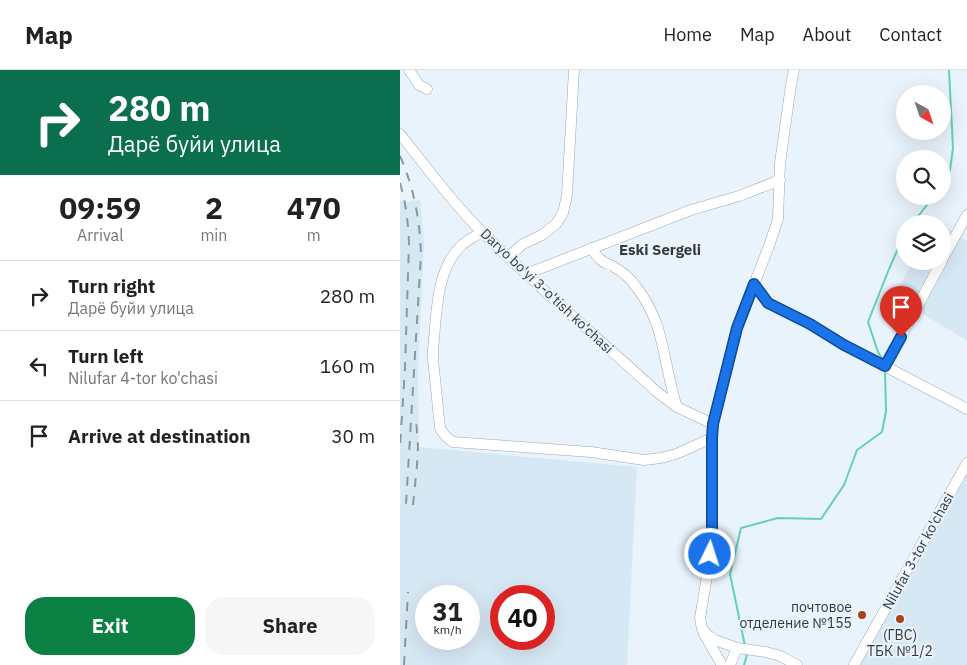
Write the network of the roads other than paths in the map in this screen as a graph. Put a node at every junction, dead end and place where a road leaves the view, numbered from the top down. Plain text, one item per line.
1 (409, 70) edge
2 (574, 70) edge
3 (794, 70) edge
4 (427, 89) dead end
5 (400, 134) edge
6 (780, 180) junction
7 (967, 215) edge
8 (482, 232) junction
9 (951, 244) edge
10 (591, 248) junction
11 (508, 257) junction
12 (937, 270) edge
13 (526, 274) junction
14 (754, 284) junction
15 (885, 366) junction
16 (677, 407) junction
17 (967, 409) edge
18 (713, 424) junction
19 (712, 438) junction
20 (967, 463) edge
21 (702, 629) junction
22 (737, 648) junction
23 (722, 665) edge
24 (730, 665) edge
25 (797, 665) edge
26 (854, 665) edge

1 - 4 street
2 - 11 street
3 - 6 street
5 - 8 street, Daryo bo'yi 3-o'tish ko'chasi
6 - 10 street
6 - 14 street
7 - 9 street
8 - 11 street, Daryo bo'yi 3-o'tish ko'chasi
8 - 19 street
10 - 13 street
10 - 16 street
11 - 13 street, Daryo bo'yi 3-o'tish ko'chasi
12 - 15 street
13 - 16 street, Daryo bo'yi 3-o'tish ko'chasi
14 - 15 street
14 - 18 street
15 - 17 street
16 - 18 street, Daryo bo'yi 3-o'tish ko'chasi
18 - 19 street
19 - 21 street
20 - 26 street, Nilufar 3-tor ko'chasi
21 - 22 street
21 - 23 street
22 - 24 street
22 - 25 street

